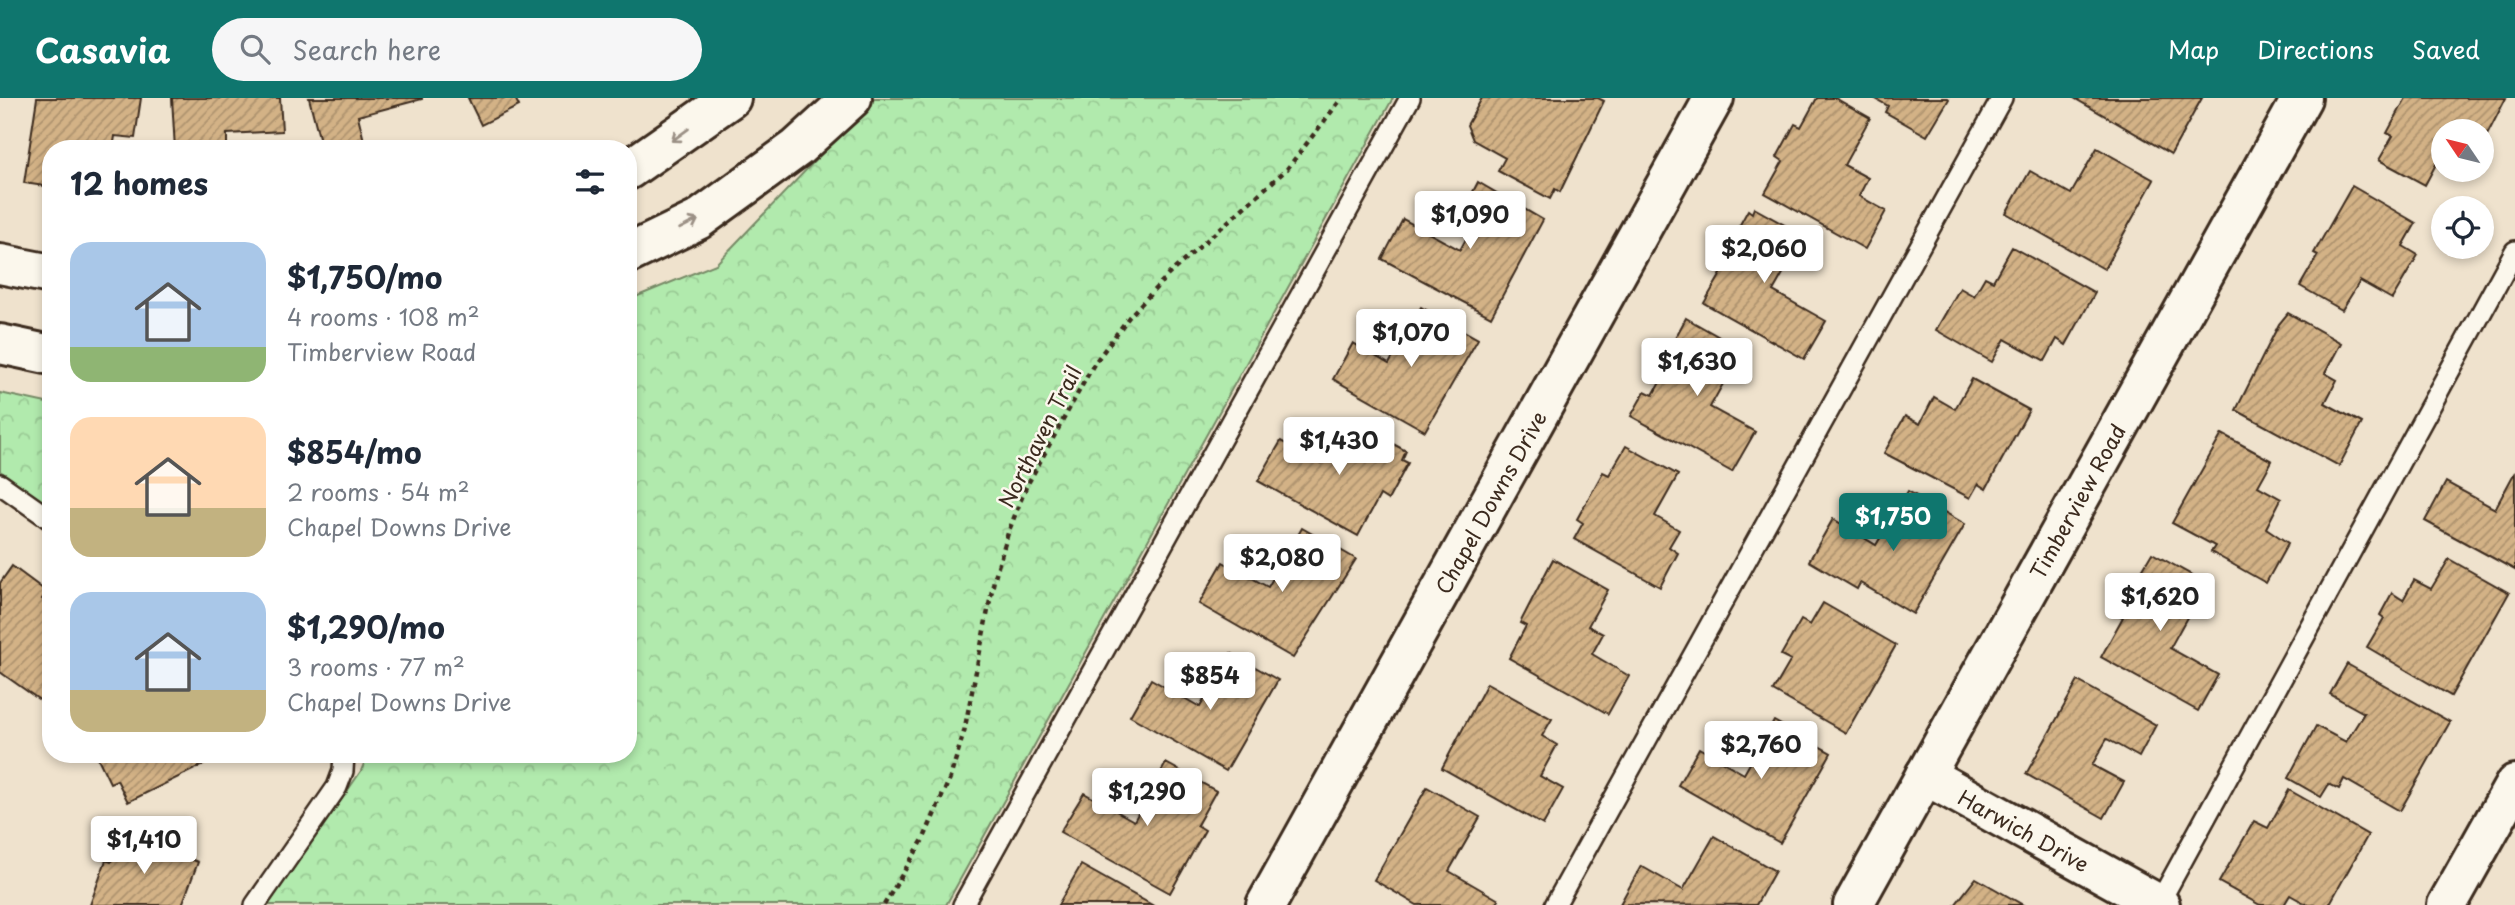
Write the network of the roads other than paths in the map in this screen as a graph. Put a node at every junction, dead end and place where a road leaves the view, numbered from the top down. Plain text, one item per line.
1 (731, 98) edge
2 (852, 98) edge
3 (1410, 98) edge
4 (1714, 98) edge
5 (2002, 98) edge
6 (2302, 98) edge
7 (637, 164) edge
8 (637, 250) edge
9 (2515, 251) edge
10 (0, 264) edge
11 (42, 272) edge
12 (0, 344) edge
13 (42, 353) edge
14 (0, 484) edge
15 (42, 514) edge
16 (343, 763) edge
17 (1925, 775) junction
18 (2515, 784) edge
19 (255, 905) edge
20 (963, 905) edge
21 (1266, 905) edge
22 (1555, 905) edge
23 (1853, 905) edge
24 (2159, 905) edge
25 (2447, 905) edge

1 -> 7 street
8 -> 2 street
3 - 20 lane
4 - 21 street, Chapel Downs Drive
5 - 22 lane
6 - 17 street, Timberview Road
9 - 24 lane
10 - 11 street
12 - 13 street
14 - 15 lane
16 - 19 lane
17 - 23 street, Timberview Road
17 - 24 street, Harwich Drive
18 - 25 street

